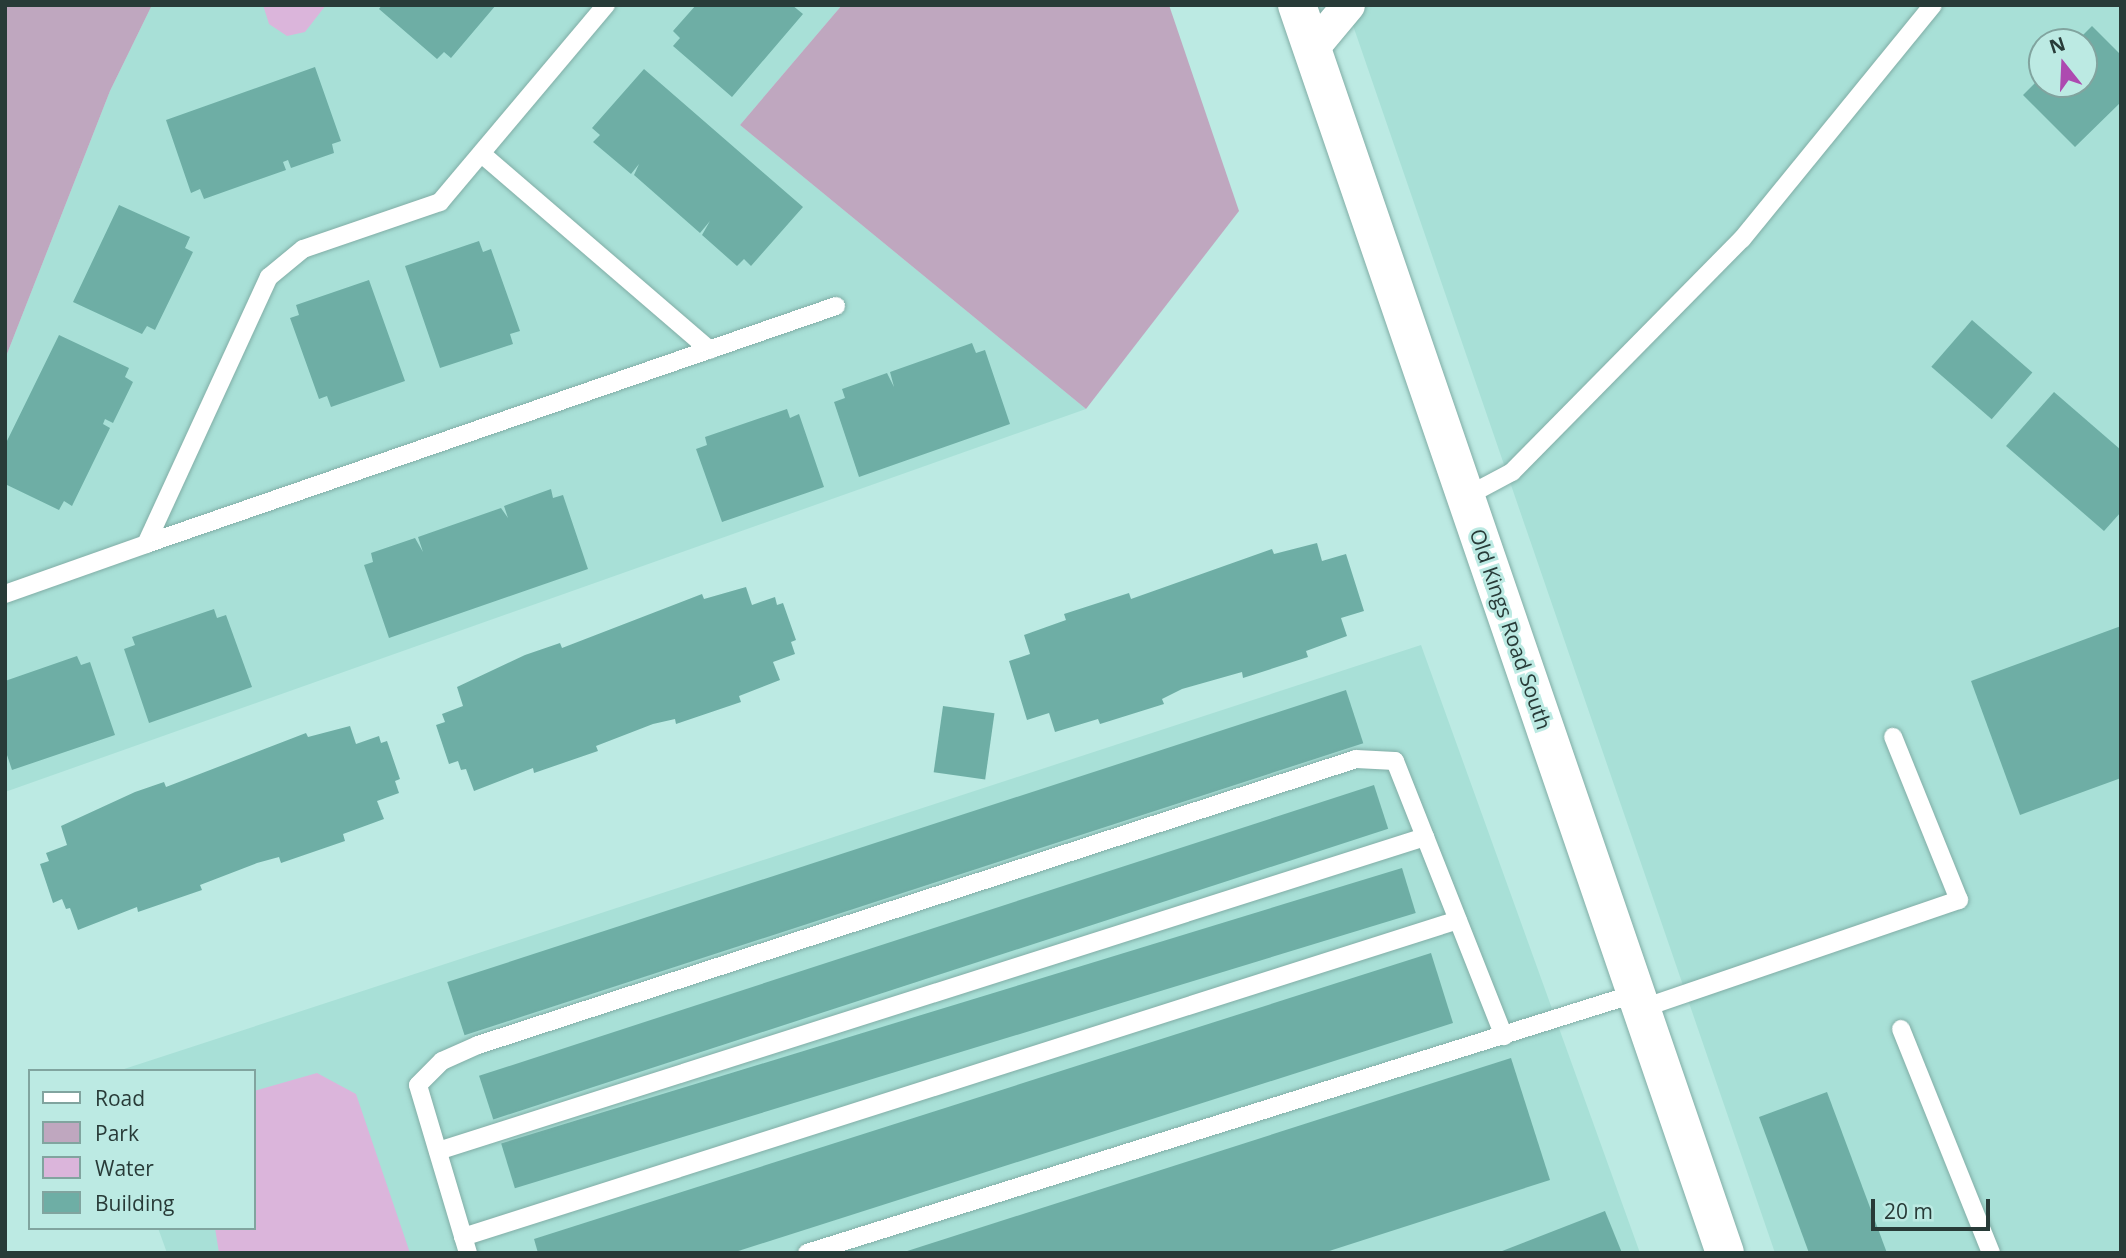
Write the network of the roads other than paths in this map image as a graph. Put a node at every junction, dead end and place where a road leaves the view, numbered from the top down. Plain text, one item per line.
1 (606, 5) edge
2 (1297, 5) edge
3 (1348, 5) edge
4 (1933, 5) edge
5 (1312, 48) junction
6 (483, 155) junction
7 (836, 306) dead end
8 (710, 350) junction
9 (1465, 497) junction
10 (146, 544) junction
11 (5, 594) edge
12 (1893, 737) dead end
13 (1425, 837) junction
14 (1458, 920) junction
15 (1640, 1001) junction
16 (1901, 1029) dead end
17 (1504, 1036) junction
18 (438, 1151) junction
19 (466, 1245) edge
20 (807, 1253) edge
21 (1725, 1253) edge
22 (1991, 1253) edge

1 - 6 lane
2 - 5 street, Old Kings Road South
3 - 5 street
4 - 9 lane
5 - 9 street, Old Kings Road South
6 - 8 lane
6 - 10 lane
7 - 8 lane
8 - 10 lane
9 - 15 street, Old Kings Road South
10 - 11 lane
12 - 15 lane
13 - 14 lane
13 - 18 lane
13 - 18 lane
14 - 17 lane
14 - 19 lane
15 - 17 lane
15 - 21 street, Old Kings Road South
16 - 22 lane
17 - 20 lane
18 - 19 lane

